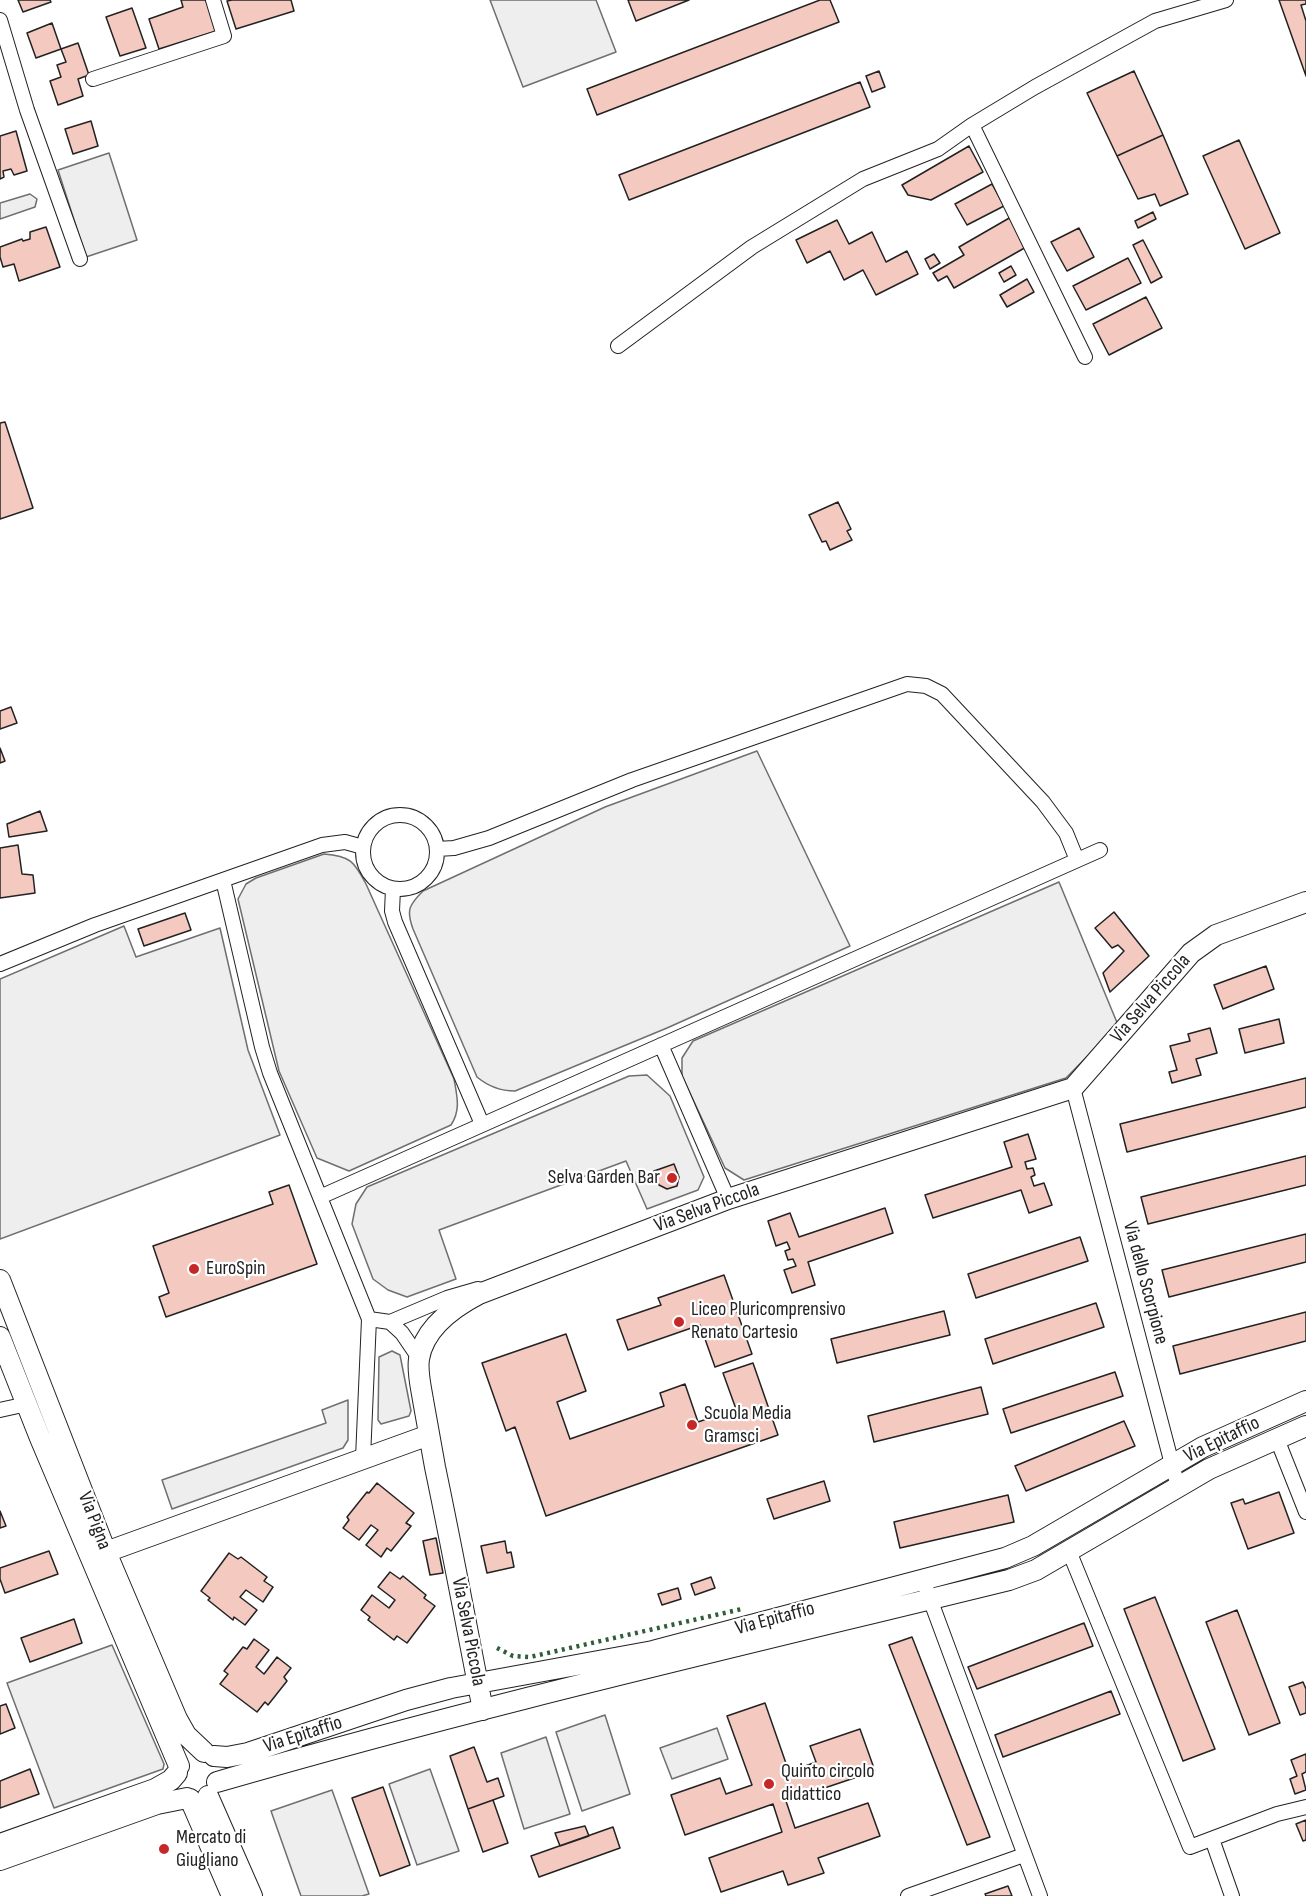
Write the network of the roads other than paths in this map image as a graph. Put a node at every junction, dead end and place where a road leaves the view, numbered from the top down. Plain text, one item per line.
1 (213, 0) edge
2 (1226, 0) edge
3 (0, 20) edge
4 (93, 79) dead end
5 (972, 125) junction
6 (80, 260) dead end
7 (618, 346) dead end
8 (1085, 357) dead end
9 (363, 847) junction
10 (437, 849) junction
11 (1100, 850) dead end
12 (1077, 860) junction
13 (223, 880) junction
14 (393, 889) junction
15 (1306, 902) edge
16 (0, 964) edge
17 (661, 1045) junction
18 (1074, 1088) junction
19 (482, 1124) junction
20 (320, 1197) junction
21 (728, 1199) junction
22 (0, 1280) edge
23 (507, 1284) junction
24 (369, 1319) junction
25 (390, 1322) junction
26 (0, 1337) edge
27 (419, 1358) junction
28 (1306, 1401) edge
29 (27, 1404) junction
30 (0, 1410) edge
31 (1306, 1426) edge
32 (429, 1435) junction
33 (1277, 1439) junction
34 (363, 1458) junction
35 (1173, 1465) junction
36 (1179, 1487) junction
37 (1306, 1512) edge
38 (1069, 1551) junction
39 (106, 1552) junction
40 (923, 1580) junction
41 (930, 1600) junction
42 (478, 1683) junction
43 (483, 1710) junction
44 (209, 1754) junction
45 (178, 1770) junction
46 (200, 1794) junction
47 (1306, 1807) edge
48 (1212, 1839) junction
49 (0, 1844) edge
50 (1024, 1855) junction
51 (0, 1860) edge
52 (232, 1896) edge
53 (252, 1896) edge
54 (908, 1896) edge
55 (1040, 1896) edge
56 (1232, 1896) edge

1 - 4 street
2 - 5 street
3 - 6 street
5 - 7 street
5 - 8 street
9 - 10 street
9 - 13 street
9 - 14 street
10 - 12 street
10 - 14 street
11 - 12 street
12 - 17 street
13 - 16 street
13 - 20 street
14 - 19 street
15 - 18 street, Via Selva Piccola
17 - 19 street
17 - 21 street
18 - 21 street, Via Selva Piccola
18 - 35 street, Via dello Scorpione
19 - 20 street
20 - 24 street
21 - 23 street, Via Selva Piccola
22 - 39 street, Via Pigna
23 - 25 street
23 - 27 street, Via Selva Piccola
24 - 25 street
24 - 34 street
25 - 27 street
26 - 29 street
27 - 32 street, Via Selva Piccola
28 - 35 street, Via Epitaffio
29 - 30 street
29 - 45 street
31 - 33 street, Via Epitaffio
32 - 34 street
32 - 42 street, Via Selva Piccola
33 - 36 street, Via Epitaffio
33 - 37 street
34 - 39 street
35 - 36 street, Via dello Scorpione
35 - 40 street, Via Epitaffio
36 - 38 street, Via Epitaffio
38 - 41 street, Via Epitaffio
38 - 48 street
39 - 44 street, Via Pigna
40 - 41 street
40 - 42 street, Via Epitaffio
41 - 43 street, Via Epitaffio
41 - 50 street
42 - 43 street, Via Selva Piccola
42 - 44 street, Via Epitaffio
43 - 46 street, Via Epitaffio
44 - 45 street, Via Epitaffio
44 - 46 street
45 - 46 street
45 - 49 street, Via Epitaffio
46 - 51 street, Via Epitaffio
46 - 52 street
46 - 53 street
47 - 48 street
48 - 56 street
50 - 54 street
50 - 55 street

